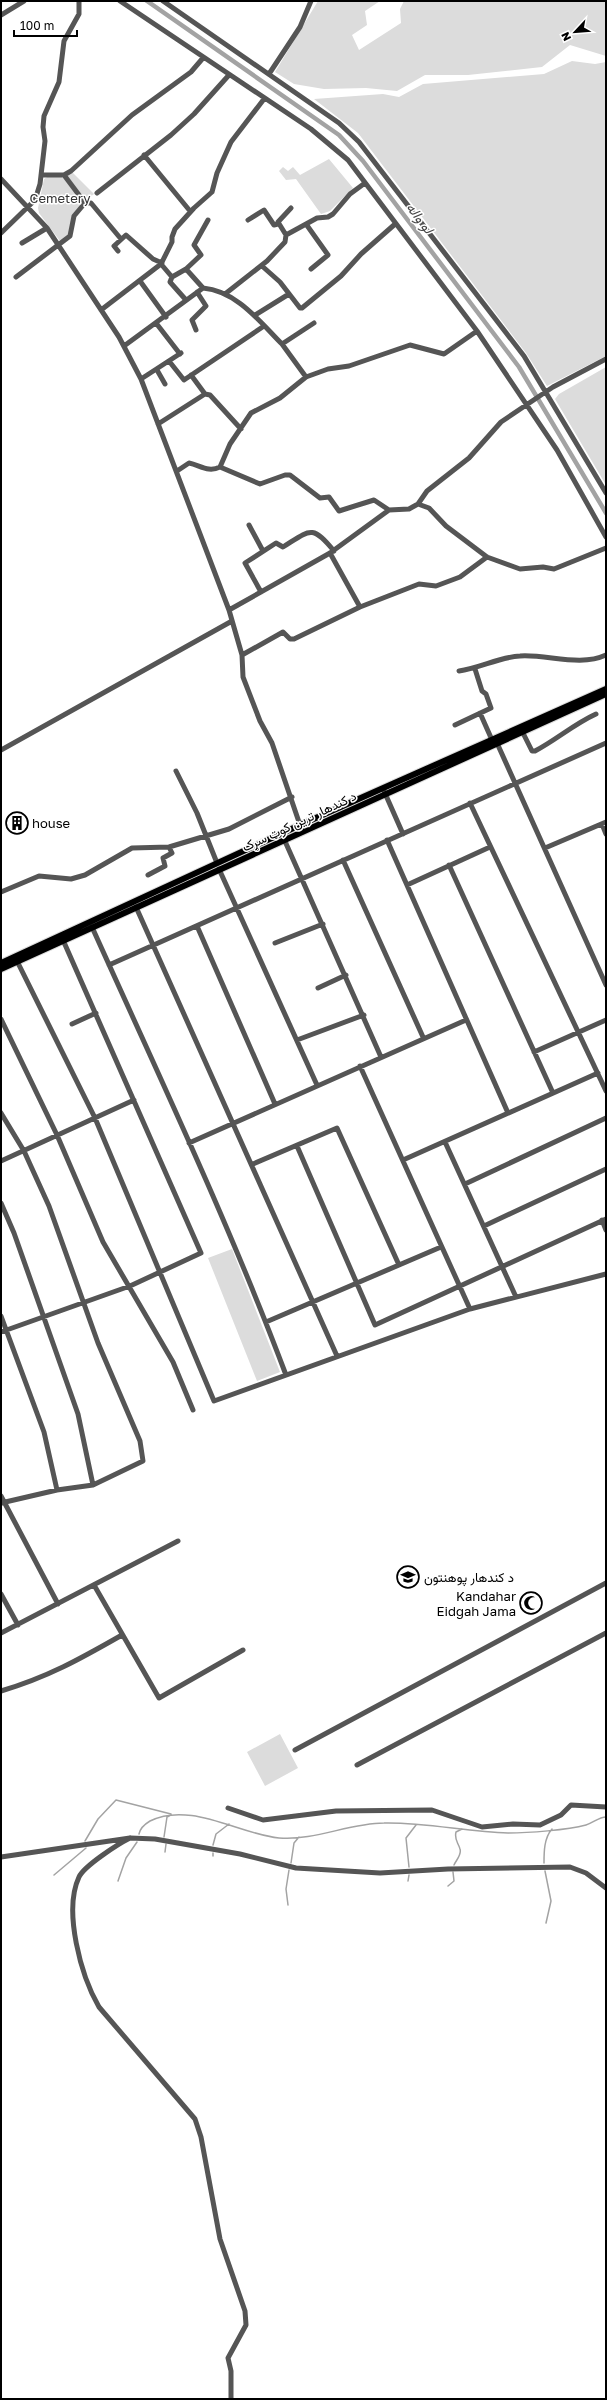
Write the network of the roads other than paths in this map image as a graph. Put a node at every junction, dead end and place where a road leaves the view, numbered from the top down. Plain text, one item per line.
1 (24, 1) edge
2 (79, 1) edge
3 (120, 1) edge
4 (163, 1) edge
5 (310, 2) edge
6 (1, 15) edge
7 (203, 58) junction
8 (269, 74) junction
9 (228, 75) junction
10 (264, 99) junction
11 (144, 155) junction
12 (41, 175) junction
13 (64, 175) junction
14 (1, 179) edge
15 (365, 183) junction
16 (97, 193) dead end
17 (85, 203) junction
18 (28, 207) junction
19 (291, 208) dead end
20 (190, 212) junction
21 (208, 220) dead end
22 (248, 220) dead end
23 (278, 224) junction
24 (306, 224) junction
25 (394, 225) junction
26 (47, 228) junction
27 (1, 233) edge
28 (286, 235) junction
29 (121, 239) junction
30 (22, 243) dead end
31 (58, 244) junction
32 (118, 251) dead end
33 (162, 264) junction
34 (262, 266) junction
35 (186, 269) junction
36 (311, 269) dead end
37 (16, 277) dead end
38 (172, 277) junction
39 (140, 281) junction
40 (203, 288) junction
41 (197, 292) junction
42 (225, 294) junction
43 (289, 294) junction
44 (186, 300) junction
45 (101, 310) junction
46 (255, 315) junction
47 (166, 317) junction
48 (156, 323) junction
49 (314, 323) dead end
50 (264, 326) junction
51 (196, 330) dead end
52 (477, 331) junction
53 (282, 344) junction
54 (124, 346) junction
55 (606, 359) edge
56 (169, 361) junction
57 (157, 370) junction
58 (191, 376) junction
59 (306, 377) junction
60 (141, 380) junction
61 (165, 384) dead end
62 (544, 393) junction
63 (205, 394) junction
64 (527, 403) junction
65 (158, 424) junction
66 (241, 429) junction
67 (220, 467) junction
68 (177, 471) junction
69 (606, 493) edge
70 (418, 504) junction
71 (389, 510) junction
72 (249, 525) dead end
73 (606, 537) edge
74 (606, 548) edge
75 (263, 551) junction
76 (332, 552) junction
77 (487, 557) junction
78 (261, 592) junction
79 (360, 607) junction
80 (230, 610) junction
81 (232, 621) junction
82 (242, 655) junction
83 (606, 656) edge
84 (475, 669) junction
85 (459, 670) dead end
86 (606, 689) edge
87 (606, 694) edge
88 (480, 713) junction
89 (596, 714) dead end
90 (455, 725) dead end
91 (522, 731) junction
92 (494, 741) junction
93 (606, 743) edge
94 (1, 750) edge
95 (176, 771) dead end
96 (515, 783) junction
97 (384, 791) junction
98 (292, 797) junction
99 (470, 803) junction
100 (604, 823) edge
101 (300, 825) junction
102 (403, 834) junction
103 (606, 834) edge
104 (205, 835) junction
105 (284, 839) junction
106 (387, 840) junction
107 (169, 847) junction
108 (490, 847) junction
109 (545, 848) junction
110 (343, 860) junction
111 (449, 865) junction
112 (218, 866) junction
113 (148, 875) dead end
114 (302, 879) junction
115 (407, 885) junction
116 (1, 892) edge
117 (136, 907) junction
118 (238, 908) junction
119 (322, 924) junction
120 (80, 925) junction
121 (197, 926) junction
122 (92, 928) junction
123 (83, 932) junction
124 (63, 940) junction
125 (275, 944) dead end
126 (155, 945) junction
127 (17, 961) junction
128 (1, 963) edge
129 (109, 965) junction
130 (1, 968) edge
131 (346, 975) junction
132 (606, 986) edge
133 (318, 988) dead end
134 (96, 1013) junction
135 (364, 1016) junction
136 (1, 1020) edge
137 (466, 1020) junction
138 (606, 1020) edge
139 (72, 1024) dead end
140 (578, 1031) junction
141 (424, 1038) junction
142 (297, 1040) junction
143 (534, 1052) junction
144 (381, 1057) junction
145 (360, 1066) junction
146 (598, 1073) junction
147 (317, 1085) junction
148 (606, 1091) edge
149 (553, 1093) junction
150 (134, 1100) junction
151 (275, 1104) junction
152 (1, 1113) edge
153 (508, 1113) junction
154 (95, 1118) junction
155 (606, 1118) edge
156 (235, 1124) junction
157 (57, 1135) junction
158 (445, 1142) junction
159 (189, 1143) junction
160 (297, 1146) junction
161 (24, 1151) junction
162 (403, 1160) junction
163 (1, 1161) edge
164 (253, 1164) junction
165 (606, 1169) edge
166 (465, 1184) junction
167 (1, 1203) edge
168 (604, 1220) edge
169 (484, 1226) junction
170 (606, 1230) edge
171 (441, 1246) junction
172 (399, 1266) junction
173 (503, 1267) junction
174 (159, 1273) junction
175 (606, 1274) edge
176 (356, 1284) junction
177 (130, 1286) junction
178 (460, 1287) junction
179 (516, 1297) junction
180 (83, 1302) junction
181 (315, 1302) junction
182 (470, 1309) junction
183 (1, 1316) edge
184 (43, 1317) junction
185 (266, 1322) junction
186 (7, 1330) junction
187 (1, 1332) edge
188 (337, 1356) junction
189 (286, 1375) junction
190 (194, 1410) dead end
191 (93, 1485) junction
192 (57, 1490) junction
193 (2, 1500) edge
194 (178, 1541) dead end
195 (606, 1583) edge
196 (94, 1585) junction
197 (1, 1594) edge
198 (58, 1604) junction
199 (18, 1625) junction
200 (1, 1633) edge
201 (606, 1633) edge
202 (122, 1634) junction
203 (243, 1650) dead end
204 (1, 1691) edge
205 (295, 1750) dead end
206 (357, 1765) dead end
207 (606, 1807) edge
208 (228, 1808) dead end
209 (130, 1838) junction
210 (1, 1858) edge
211 (606, 1888) edge
212 (231, 2399) edge

1 - 6 street
2 - 12 street
3 - 7 street
4 - 8 street
5 - 8 street
7 - 9 street
7 - 13 street
8 - 62 street
9 - 10 street
9 - 11 street
10 - 15 street
10 - 20 street
11 - 16 street
11 - 20 street
12 - 13 street
12 - 18 street
13 - 17 street
14 - 18 street
15 - 24 street
15 - 25 street
17 - 29 street
17 - 31 street
18 - 26 street
18 - 27 street
19 - 23 street
20 - 33 street
21 - 35 street
22 - 23 street
23 - 28 street
24 - 28 street
24 - 36 street
25 - 43 street
25 - 52 street
26 - 30 street
26 - 31 street
28 - 34 street
29 - 32 street
29 - 33 street
31 - 37 street
31 - 45 street
33 - 38 street
33 - 39 street
34 - 42 street
34 - 43 street
35 - 38 street
35 - 40 street
38 - 44 street
39 - 45 street
39 - 47 street
40 - 41 street
40 - 42 street
41 - 44 street
41 - 51 street
42 - 46 street
43 - 46 street
44 - 47 street
45 - 54 street
46 - 50 street
47 - 48 street
48 - 54 street
48 - 56 street
49 - 53 street
50 - 53 street
50 - 58 street
52 - 59 street
52 - 64 street
53 - 59 street
54 - 60 street
55 - 62 street
56 - 57 street
56 - 58 street
57 - 60 street
57 - 61 street
58 - 63 street
59 - 66 street
60 - 65 street
62 - 64 street
62 - 69 street
63 - 65 street
63 - 66 street
64 - 70 street
64 - 73 street
65 - 68 street
66 - 67 street
67 - 68 street
67 - 71 street
68 - 80 street
70 - 71 street
70 - 77 street
71 - 76 street
72 - 75 street
74 - 77 street
75 - 76 street
75 - 78 street
76 - 78 street
76 - 79 street
77 - 79 street
78 - 80 street
79 - 82 street
80 - 81 street
81 - 82 street
81 - 94 street
82 - 98 street
83 - 84 street
84 - 85 street
84 - 88 street
86 - 92 main road, د کندهار ترين کوټ سړک
87 - 91 main road, د کندهار ترين کوټ سړک
88 - 90 street
88 - 92 street
89 - 91 street
91 - 92 main road, د کندهار ترين کوټ سړک
92 - 96 street
92 - 97 main road, د کندهار ترين کوټ سړک
93 - 96 street
95 - 104 street
96 - 99 street
96 - 109 street
97 - 101 main road, د کندهار ترين کوټ سړک
97 - 102 street
97 - 105 main road, د کندهار ترين کوټ سړک
98 - 101 street
98 - 104 street
99 - 102 street
99 - 108 street
100 - 103 street
100 - 109 street
101 - 112 main road, د کندهار ترين کوټ سړک
102 - 106 street
104 - 107 street
104 - 112 street
105 - 112 main road, د کندهار ترين کوټ سړک
105 - 114 street
106 - 110 street
106 - 115 street
107 - 113 street
107 - 116 street
108 - 111 street
108 - 140 street
109 - 132 street
110 - 114 street
110 - 141 street
111 - 115 street
111 - 143 street
112 - 117 main road, د کندهار ترين کوټ سړک
112 - 118 street
112 - 120 main road, د کندهار ترين کوټ سړک
114 - 118 street
114 - 119 street
115 - 137 street
117 - 122 main road, د کندهار ترين کوټ سړک
117 - 126 street
118 - 121 street
118 - 142 street
119 - 125 street
119 - 131 street
120 - 123 main road
120 - 128 main road, د کندهار ترين کوټ سړک
121 - 126 street
121 - 151 street
122 - 123 main road, د کندهار ترين کوټ سړک
122 - 129 street
123 - 124 main road, د کندهار ترين کوټ سړک
124 - 127 main road, د کندهار ترين کوټ سړک
124 - 134 street
126 - 129 street
126 - 156 street
127 - 130 main road, د کندهار ترين کوټ سړک
127 - 154 street
129 - 159 street
131 - 133 street
131 - 135 street
134 - 139 street
134 - 150 street
135 - 142 street
135 - 144 street
136 - 157 street
137 - 141 street
137 - 153 street
138 - 140 street
140 - 143 street
140 - 146 street
141 - 144 street
142 - 147 street
143 - 149 street
144 - 145 street
145 - 147 street
145 - 162 street
146 - 148 street
146 - 149 street
147 - 151 street
149 - 153 street
150 - 154 street
150 - 174 street
151 - 156 street
152 - 161 street
153 - 158 street
154 - 157 street
154 - 174 street
155 - 166 street
156 - 159 street
156 - 164 street
157 - 161 street
157 - 177 street
158 - 162 street
158 - 166 street
159 - 185 street
160 - 164 street
160 - 172 street
160 - 176 street
161 - 163 street
161 - 180 street
162 - 171 street
164 - 181 street
165 - 169 street
166 - 169 street
167 - 184 street
168 - 170 street
168 - 173 street
169 - 173 street
171 - 172 street
171 - 178 street
172 - 176 street
173 - 178 street
173 - 179 street
174 - 177 street
174 - 189 street
175 - 179 street
176 - 178 street
176 - 181 street
177 - 180 street
177 - 190 street
178 - 182 street
179 - 182 street
180 - 184 street
180 - 191 street
181 - 185 street
181 - 188 street
182 - 188 street
183 - 186 street
184 - 186 street
184 - 191 street
185 - 189 street
186 - 187 street
186 - 192 street
188 - 189 street
191 - 192 street
192 - 193 street
193 - 198 street
194 - 196 street
195 - 205 street
196 - 198 street
196 - 202 street
197 - 199 street
198 - 199 street
199 - 200 street
201 - 206 street
202 - 203 street
202 - 204 street
207 - 208 street
209 - 210 street
209 - 211 street
209 - 212 street

